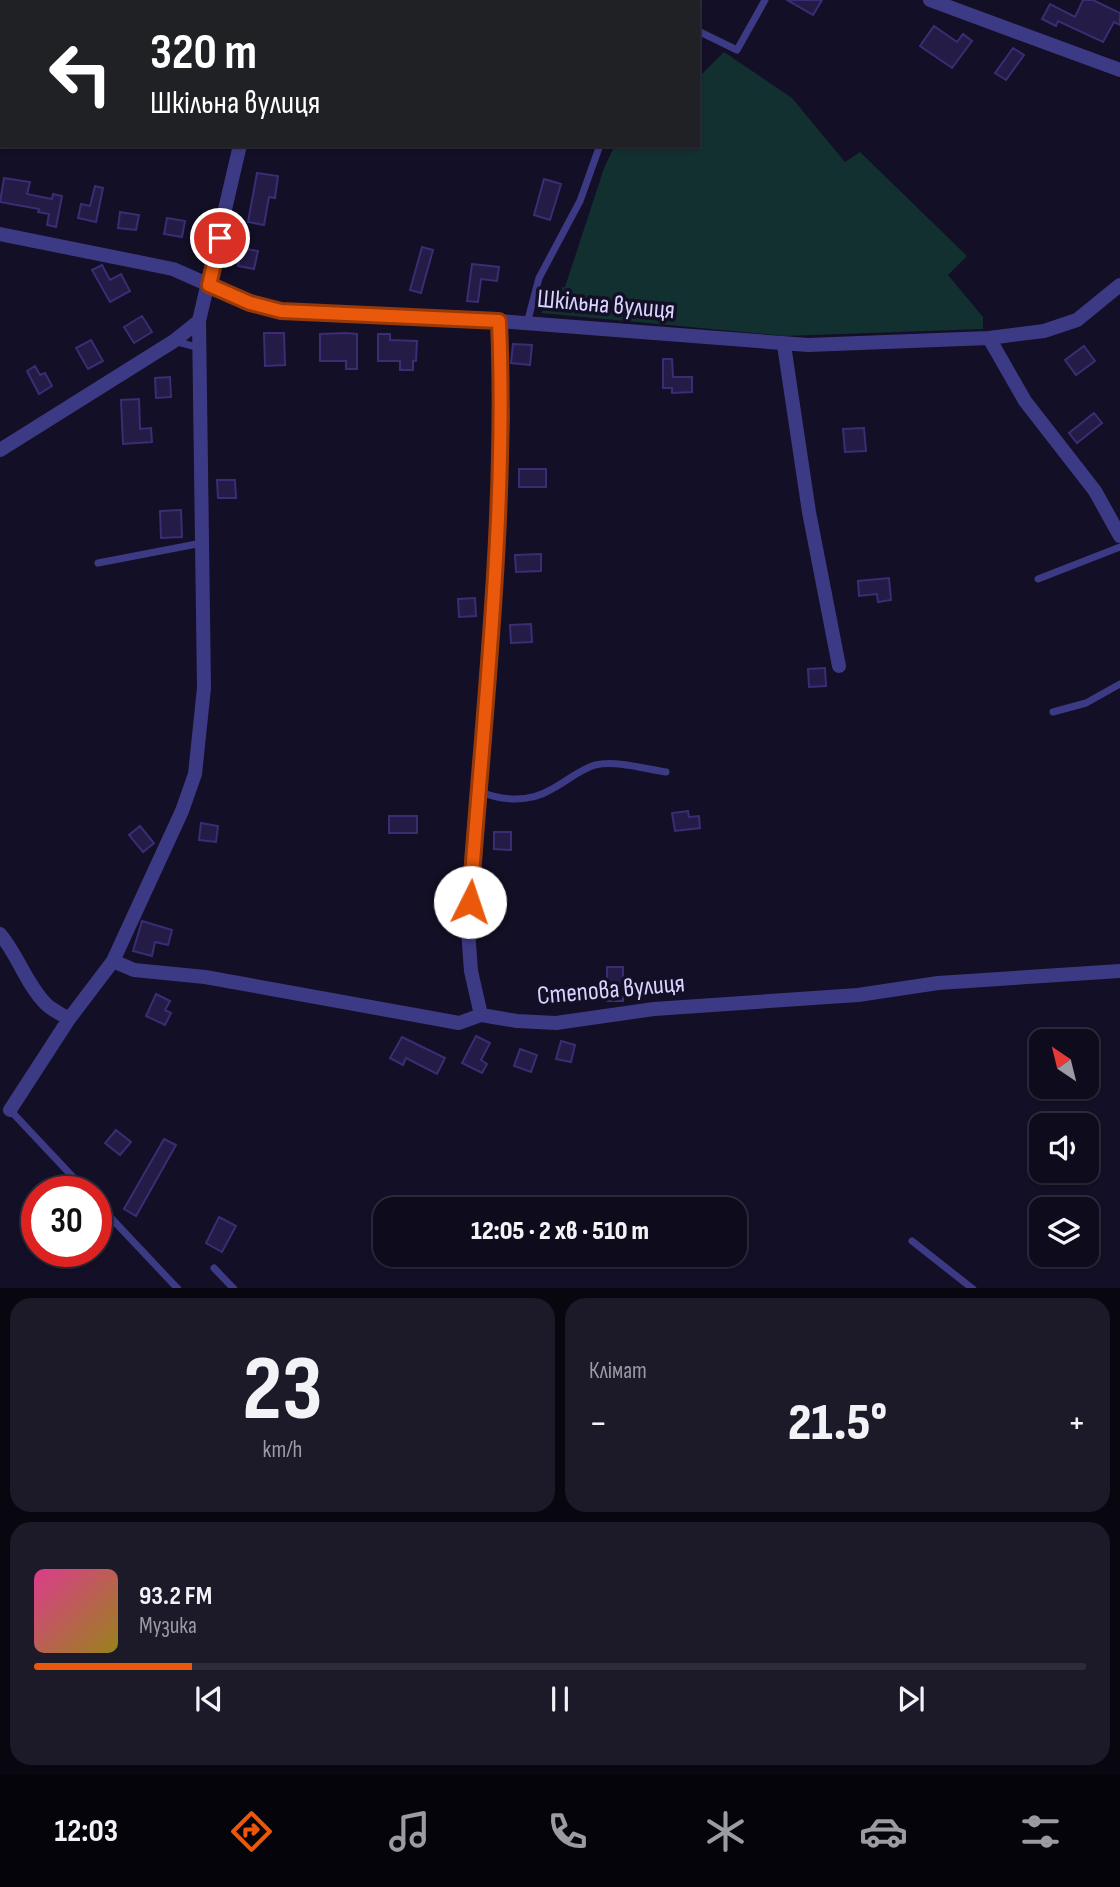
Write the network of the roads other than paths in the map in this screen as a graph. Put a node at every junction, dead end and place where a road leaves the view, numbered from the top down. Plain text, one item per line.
1 (765, 0) edge
2 (930, 0) edge
3 (700, 32) edge
4 (1120, 70) edge
5 (240, 147) edge
6 (599, 147) edge
7 (0, 233) edge
8 (209, 285) junction
9 (1120, 285) edge
10 (199, 320) junction
11 (499, 321) junction
12 (527, 323) junction
13 (989, 338) junction
14 (174, 341) junction
15 (784, 345) junction
16 (200, 348) junction
17 (0, 450) edge
18 (1120, 536) edge
19 (203, 543) junction
20 (1120, 547) edge
21 (98, 562) dead end
22 (1038, 579) dead end
23 (839, 666) dead end
24 (1120, 684) edge
25 (1053, 712) dead end
26 (666, 772) dead end
27 (478, 791) junction
28 (0, 934) edge
29 (113, 961) junction
30 (1120, 971) edge
31 (481, 1015) junction
32 (69, 1019) junction
33 (10, 1110) joint
34 (71, 1176) edge
35 (112, 1219) edge
36 (912, 1241) dead end
37 (214, 1268) dead end
38 (177, 1288) edge
39 (233, 1288) edge
40 (972, 1288) edge

1 - 3 lane
2 - 4 street
5 - 8 street
6 - 12 lane
7 - 8 street, Шкільна вулиця
8 - 10 street
8 - 11 street, Шкільна вулиця
9 - 13 street, Шкільна вулиця
10 - 14 street
10 - 16 street
11 - 12 street, Шкільна вулиця
11 - 27 street
12 - 15 street, Шкільна вулиця
13 - 15 street, Шкільна вулиця
13 - 18 street
14 - 16 lane
14 - 17 street
15 - 23 street
16 - 19 street
19 - 21 lane
19 - 29 street
20 - 22 lane
24 - 25 lane
26 - 27 lane
27 - 31 street
28 - 32 street
29 - 31 street, Степова вулиця
29 - 32 street
30 - 31 street, Степова вулиця
32 - 33 street
33 - 34 lane
35 - 38 lane
36 - 40 lane
37 - 39 lane

